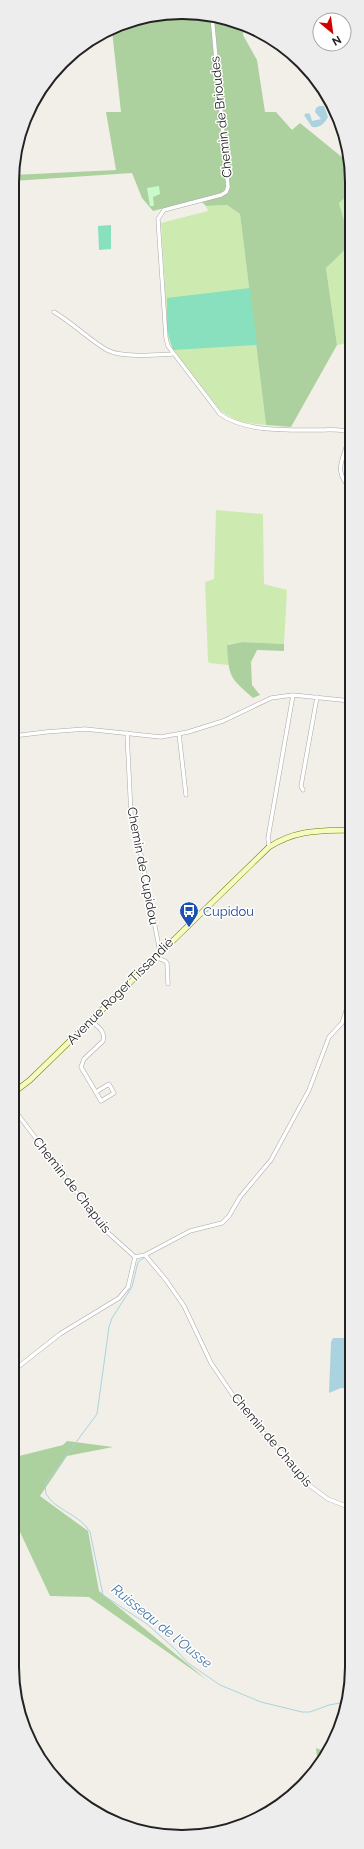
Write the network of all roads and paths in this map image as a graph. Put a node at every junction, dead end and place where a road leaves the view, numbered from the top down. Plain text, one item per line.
1 (213, 22) edge
2 (54, 312) dead end
3 (172, 354) junction
4 (345, 430) edge
5 (345, 450) edge
6 (345, 484) edge
7 (293, 695) junction
8 (317, 697) junction
9 (345, 700) edge
10 (127, 733) junction
11 (179, 734) junction
12 (19, 735) edge
13 (303, 790) dead end
14 (186, 795) dead end
15 (345, 830) edge
16 (269, 847) junction
17 (162, 951) junction
18 (155, 957) junction
19 (168, 984) dead end
20 (345, 1013) edge
21 (91, 1020) junction
22 (19, 1088) edge
23 (96, 1092) junction
24 (19, 1117) edge
25 (145, 1255) junction
26 (135, 1257) junction
27 (19, 1366) edge
28 (345, 1506) edge

1 - 3 street, Chemin de Brioudes
2 - 3 street
3 - 4 street, Chemin de Brioudes
5 - 6 street, Chemin de Brioudes
7 - 8 street
7 - 11 street
7 - 16 street
8 - 9 street
8 - 13 street
10 - 11 street
10 - 12 street
10 - 17 street, Chemin de Cupidou
11 - 14 street
15 - 16 main road, Avenue Roger Tissandié
16 - 17 main road, Avenue Roger Tissandié
17 - 18 main road, Avenue Roger Tissandié
18 - 19 street
18 - 21 main road, Avenue Roger Tissandié
20 - 25 street
21 - 22 main road, Avenue Roger Tissandié
21 - 23 street
23 - 23 street
24 - 26 street, Chemin de Chapuis
25 - 26 street
25 - 28 street, Chemin de Chaupis
26 - 27 street

